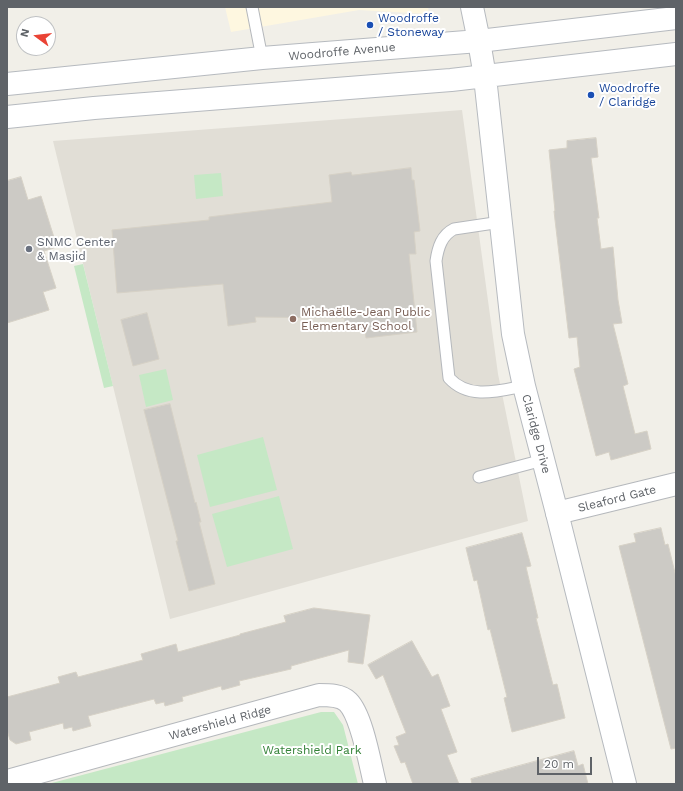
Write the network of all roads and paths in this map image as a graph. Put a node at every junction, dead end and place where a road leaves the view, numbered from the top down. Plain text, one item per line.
1 (252, 7) edge
2 (472, 7) edge
3 (676, 18) edge
4 (479, 41) junction
5 (676, 54) edge
6 (262, 58) junction
7 (485, 77) junction
8 (7, 84) edge
9 (7, 117) edge
10 (501, 222) junction
11 (524, 386) junction
12 (543, 460) junction
13 (479, 477) dead end
14 (676, 484) edge
15 (558, 513) junction
16 (7, 781) edge
17 (375, 784) edge
18 (625, 784) edge

1 - 6 lane
2 - 4 street, Claridge Drive
3 - 4 street, Woodroffe Avenue
4 - 6 street, Woodroffe Avenue
4 - 7 street, Claridge Drive
5 - 7 street
6 - 8 street, Woodroffe Avenue
7 - 9 street
7 - 10 street, Claridge Drive
10 - 11 street, Claridge Drive
10 - 11 lane
11 - 12 street, Claridge Drive
12 - 13 lane
12 - 15 street, Claridge Drive
14 - 15 street, Sleaford Gate
15 - 18 street, Claridge Drive
16 - 17 street, Watershield Ridge

